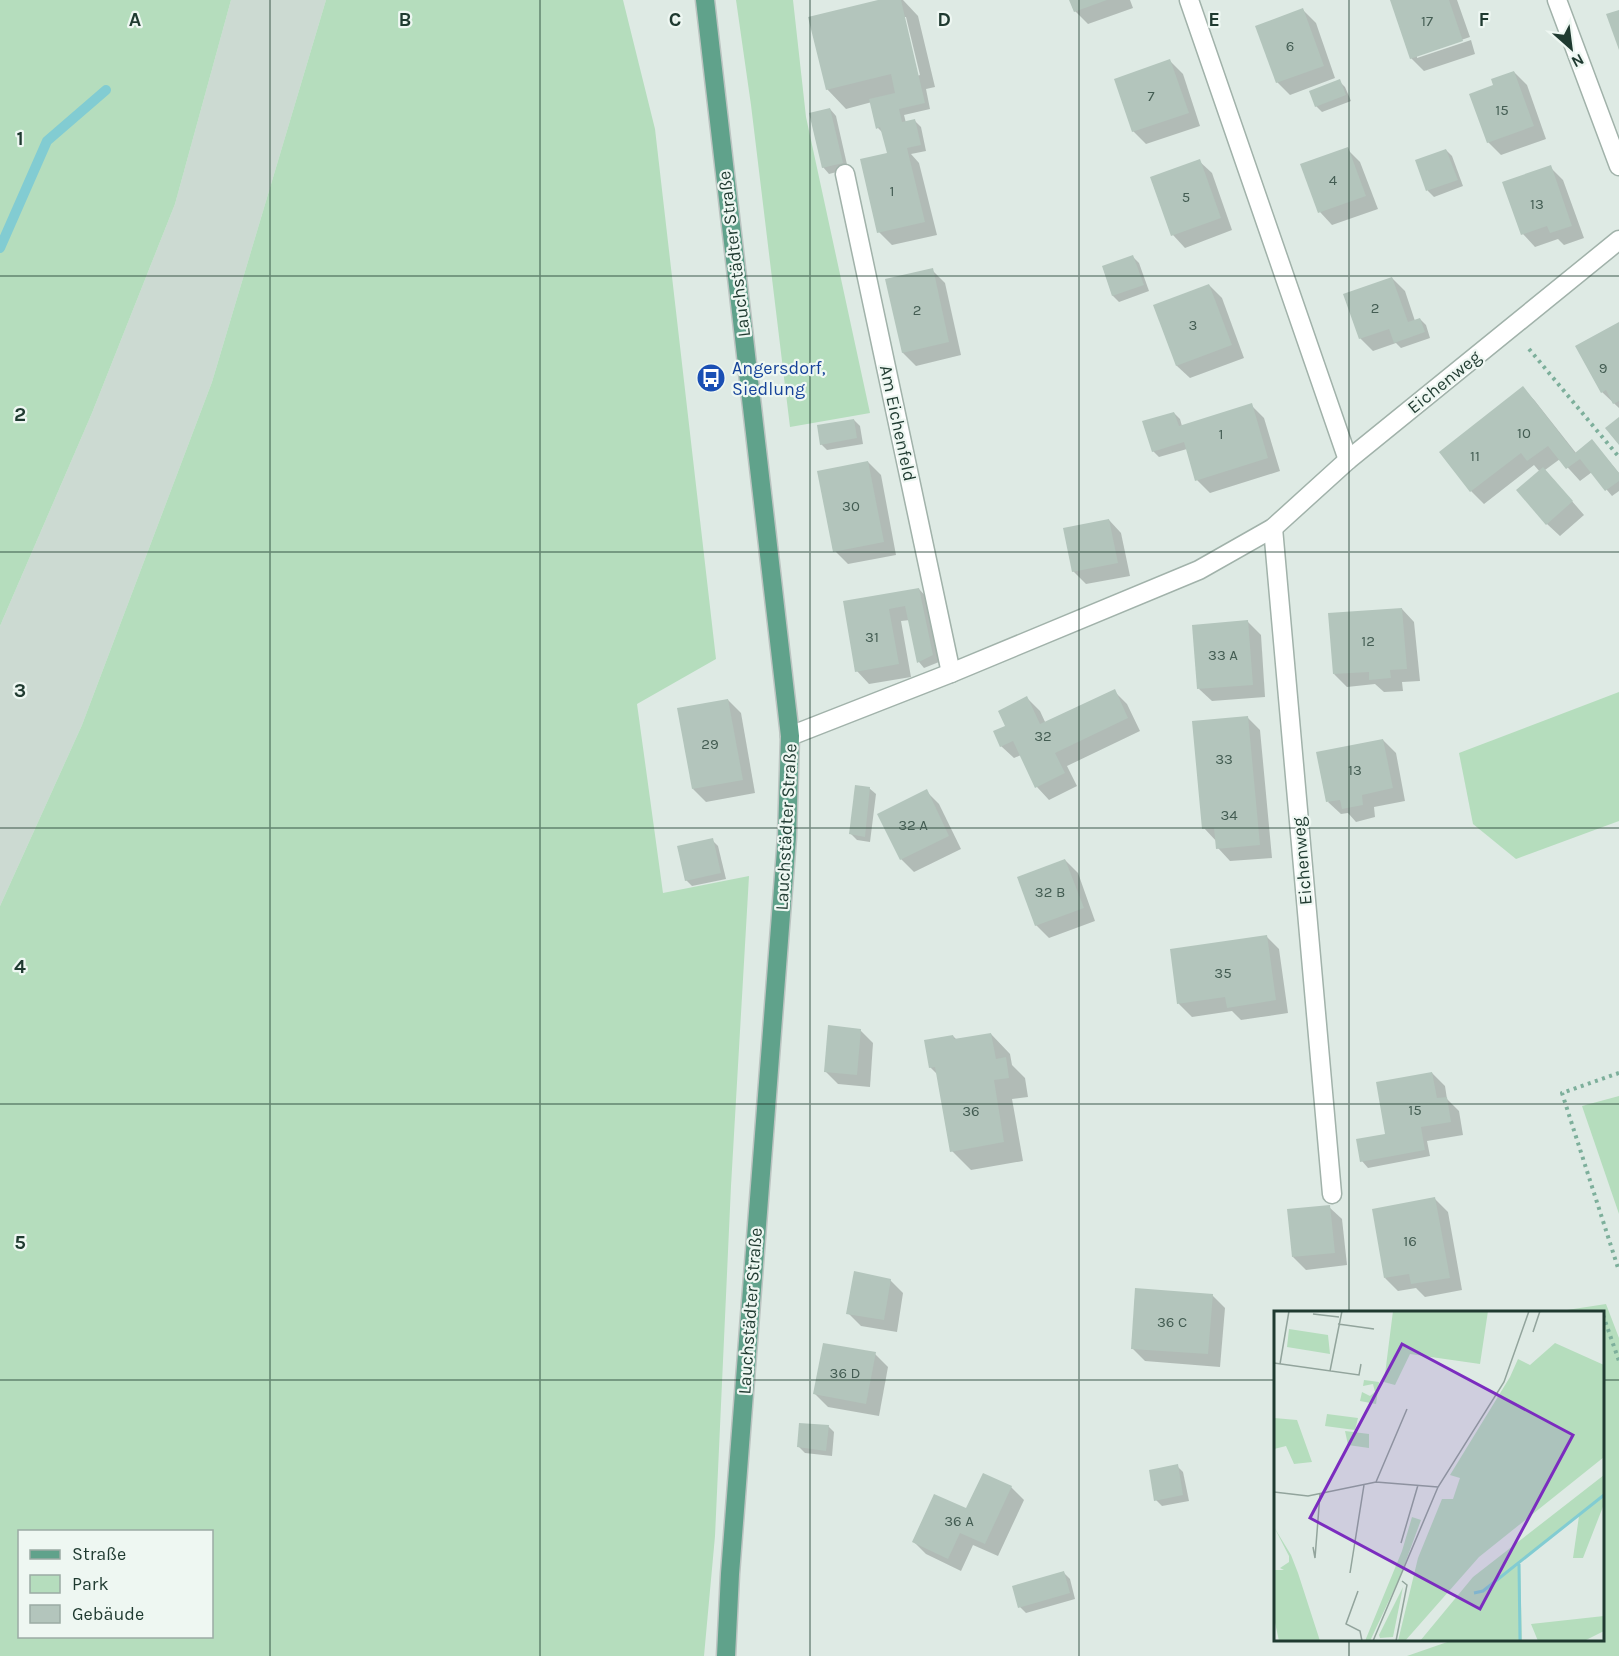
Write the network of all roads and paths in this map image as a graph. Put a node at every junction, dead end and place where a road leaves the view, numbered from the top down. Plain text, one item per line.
1 (705, 0) edge
2 (1189, 0) edge
3 (1557, 0) edge
4 (1619, 166) edge
5 (845, 174) dead end
6 (1619, 240) edge
7 (1511, 327) junction
8 (1619, 457) edge
9 (1348, 460) junction
10 (1273, 528) junction
11 (951, 673) junction
12 (790, 736) junction
13 (1619, 1072) edge
14 (1332, 1194) dead end
15 (1619, 1271) edge
16 (1604, 1318) edge
17 (1619, 1361) edge
18 (726, 1656) edge

1 - 12 main road, Lauchstädter Straße
2 - 9 street
3 - 4 street
5 - 11 street, Am Eichenfeld
6 - 7 street, Eichenweg
7 - 8 path
7 - 9 street, Eichenweg
9 - 10 street, Eichenweg
10 - 11 street, Eichenweg
10 - 14 street, Eichenweg
11 - 12 street, Eichenweg
12 - 18 main road, Lauchstädter Straße
13 - 15 path
16 - 17 path

